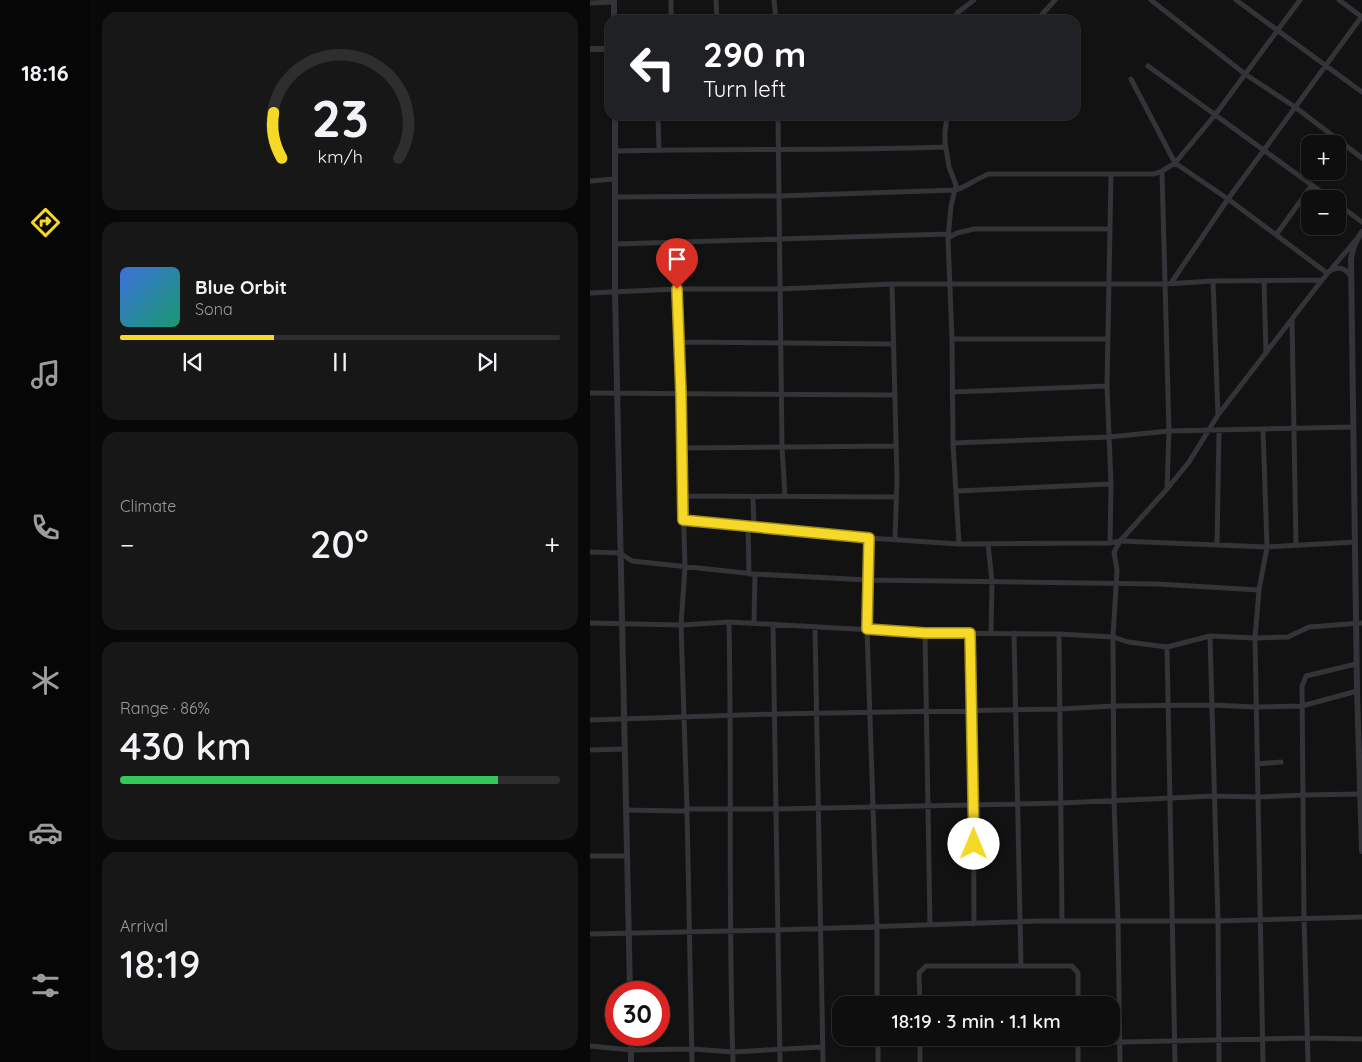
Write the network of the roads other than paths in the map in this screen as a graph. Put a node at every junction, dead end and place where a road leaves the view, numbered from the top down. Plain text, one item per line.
1 (670, 0) edge
2 (716, 0) edge
3 (774, 0) edge
4 (974, 0) edge
5 (1056, 0) edge
6 (1152, 0) edge
7 (1236, 0) edge
8 (1300, 0) edge
9 (1340, 0) edge
10 (614, 1) edge
11 (590, 3) edge
12 (957, 14) dead end
13 (614, 15) edge
14 (671, 15) edge
15 (717, 15) edge
16 (776, 15) edge
17 (1042, 15) edge
18 (1362, 17) edge
19 (1277, 29) junction
20 (590, 49) edge
21 (605, 49) edge
22 (1326, 65) junction
23 (1148, 66) dead end
24 (1245, 74) junction
25 (1131, 79) dead end
26 (1362, 92) edge
27 (1295, 108) junction
28 (1215, 115) junction
29 (614, 120) edge
30 (658, 120) edge
31 (778, 120) edge
32 (947, 120) edge
33 (946, 147) junction
34 (779, 149) junction
35 (659, 150) junction
36 (1264, 150) junction
37 (615, 151) junction
38 (1362, 158) edge
39 (1176, 163) junction
40 (1162, 172) junction
41 (1111, 174) junction
42 (615, 179) junction
43 (590, 181) edge
44 (1312, 185) junction
45 (956, 190) junction
46 (1319, 190) edge
47 (779, 196) junction
48 (615, 197) junction
49 (1228, 199) junction
50 (1346, 210) edge
51 (1362, 222) edge
52 (1110, 229) junction
53 (1362, 232) edge
54 (1276, 235) junction
55 (948, 236) junction
56 (1357, 238) junction
57 (780, 239) junction
58 (615, 244) junction
59 (1327, 274) junction
60 (1322, 280) junction
61 (1213, 281) junction
62 (1264, 281) junction
63 (1352, 282) junction
64 (950, 283) junction
65 (1109, 283) junction
66 (892, 284) junction
67 (1168, 284) junction
68 (677, 289) junction
69 (780, 289) junction
70 (614, 292) junction
71 (590, 293) edge
72 (1292, 319) junction
73 (1108, 338) junction
74 (952, 339) junction
75 (679, 342) junction
76 (780, 343) junction
77 (893, 344) junction
78 (1266, 353) junction
79 (1107, 386) junction
80 (952, 392) junction
81 (590, 393) edge
82 (617, 393) junction
83 (681, 394) junction
84 (781, 394) junction
85 (895, 395) junction
86 (1218, 415) junction
87 (1354, 427) junction
88 (1294, 428) junction
89 (1263, 429) junction
90 (1169, 431) junction
91 (1209, 431) junction
92 (1219, 431) junction
93 (1109, 437) junction
94 (953, 443) junction
95 (896, 446) junction
96 (782, 447) junction
97 (682, 448) junction
98 (1110, 484) junction
99 (1167, 489) junction
100 (957, 492) junction
101 (683, 496) junction
102 (785, 496) junction
103 (753, 498) junction
104 (896, 498) junction
105 (683, 520) junction
106 (751, 526) junction
107 (869, 538) junction
108 (895, 539) junction
109 (1120, 541) junction
110 (1355, 542) junction
111 (1110, 543) junction
112 (960, 544) junction
113 (988, 544) junction
114 (1217, 545) junction
115 (1296, 545) junction
116 (1267, 547) junction
117 (590, 552) edge
118 (620, 553) junction
119 (685, 567) junction
120 (752, 574) junction
121 (868, 580) junction
122 (992, 581) junction
123 (1115, 584) junction
124 (1259, 590) junction
125 (729, 622) junction
126 (590, 623) edge
127 (754, 623) junction
128 (622, 624) junction
129 (772, 624) junction
130 (1359, 624) edge
131 (681, 625) junction
132 (815, 628) junction
133 (867, 629) junction
134 (925, 633) junction
135 (970, 633) junction
136 (991, 633) junction
137 (1014, 633) junction
138 (1059, 634) junction
139 (1210, 636) junction
140 (1113, 638) junction
141 (1255, 638) junction
142 (1167, 647) junction
143 (1356, 664) junction
144 (1357, 691) junction
145 (1213, 705) junction
146 (1114, 706) junction
147 (1168, 706) junction
148 (1302, 706) junction
149 (1255, 707) junction
150 (1014, 709) junction
151 (1059, 709) junction
152 (870, 711) junction
153 (926, 711) junction
154 (972, 711) junction
155 (773, 714) junction
156 (817, 714) junction
157 (731, 715) junction
158 (683, 716) junction
159 (624, 718) junction
160 (590, 720) edge
161 (624, 749) junction
162 (590, 750) edge
163 (1281, 762) dead end
164 (1257, 764) junction
165 (1303, 794) junction
166 (1361, 794) edge
167 (1215, 796) junction
168 (1258, 798) junction
169 (1170, 799) junction
170 (1114, 800) junction
171 (1061, 802) junction
172 (1016, 804) junction
173 (974, 805) junction
174 (927, 806) junction
175 (873, 807) junction
176 (687, 808) junction
177 (818, 808) junction
178 (776, 809) junction
179 (626, 810) junction
180 (732, 810) junction
181 (1362, 851) edge
182 (590, 856) edge
183 (627, 856) junction
184 (1362, 917) edge
185 (1304, 918) junction
186 (1261, 920) junction
187 (1062, 921) junction
188 (1118, 921) junction
189 (1173, 921) junction
190 (1218, 921) junction
191 (1019, 922) junction
192 (974, 924) junction
193 (930, 925) junction
194 (877, 926) junction
195 (820, 929) junction
196 (777, 930) junction
197 (690, 931) junction
198 (628, 932) junction
199 (730, 932) junction
200 (590, 934) edge
201 (1021, 965) junction
202 (630, 981) edge
203 (877, 996) edge
204 (920, 996) edge
205 (1078, 996) edge
206 (1119, 996) edge
207 (1307, 1038) junction
208 (1362, 1039) edge
209 (1263, 1040) junction
210 (1220, 1041) junction
211 (1120, 1042) edge
212 (1175, 1042) junction
213 (590, 1046) edge
214 (631, 1046) edge
215 (878, 1046) edge
216 (920, 1046) edge
217 (1078, 1046) edge
218 (1119, 1046) edge
219 (822, 1047) junction
220 (692, 1049) junction
221 (780, 1049) junction
222 (631, 1050) junction
223 (732, 1052) junction
224 (631, 1062) edge
225 (692, 1062) edge
226 (733, 1062) edge
227 (780, 1062) edge
228 (823, 1062) edge
229 (878, 1062) edge
230 (920, 1062) edge
231 (1078, 1062) edge
232 (1120, 1062) edge
233 (1175, 1062) edge
234 (1219, 1062) edge
235 (1263, 1062) edge
236 (1308, 1062) edge

1 - 14 street
2 - 15 street
3 - 16 street
4 - 12 street
5 - 17 street
6 - 24 street
7 - 19 street
8 - 19 street
9 - 18 street
10 - 11 street
10 - 13 street
18 - 22 street
19 - 22 street
19 - 24 street
20 - 21 street
22 - 26 street
22 - 27 street
23 - 28 street
24 - 27 street
24 - 28 street
25 - 39 street
27 - 36 street
27 - 38 street
28 - 36 street
28 - 39 street
29 - 37 street
30 - 35 street
31 - 34 street
32 - 33 street
33 - 34 street
33 - 45 street
34 - 35 street
34 - 47 street
35 - 37 street
36 - 44 street
36 - 49 street
37 - 42 street
39 - 40 street
39 - 49 street
40 - 41 street
40 - 67 street
41 - 45 street
41 - 52 street
42 - 43 street
42 - 48 street
44 - 46 street
44 - 54 street
45 - 47 street
45 - 55 street
47 - 48 street
47 - 57 street
48 - 58 street
49 - 54 street
49 - 67 street
50 - 51 street
52 - 55 street
52 - 65 street
53 - 56 street
54 - 59 street
55 - 57 street
55 - 64 street
56 - 59 street
56 - 63 street
57 - 58 street
57 - 69 street
58 - 70 street
59 - 60 street
59 - 63 street
60 - 62 street
60 - 72 street
61 - 62 street
61 - 67 street
61 - 86 street
62 - 78 street
63 - 87 street
64 - 65 street
64 - 66 street
64 - 74 street
65 - 67 street
65 - 73 street
66 - 69 street
66 - 77 street
67 - 90 street
68 - 69 street
68 - 70 street
68 - 75 street
69 - 76 street
70 - 71 street
70 - 82 street
72 - 78 street
72 - 88 street
73 - 74 street
73 - 79 street
74 - 80 street
75 - 76 street
75 - 83 street
76 - 77 street
76 - 84 street
77 - 85 street
78 - 86 street
79 - 80 street
79 - 93 street
80 - 94 street
81 - 82 street
82 - 83 street
82 - 118 street
83 - 84 street
83 - 97 street
84 - 85 street
84 - 96 street
85 - 95 street
86 - 91 street
87 - 88 street
87 - 110 street
88 - 89 street
88 - 115 street
89 - 92 street
89 - 116 street
90 - 91 street
90 - 93 street
90 - 99 street
91 - 92 street
91 - 99 street
92 - 114 street
93 - 94 street
93 - 98 street
94 - 100 street
95 - 96 street
95 - 104 street
96 - 97 street
96 - 102 street
97 - 101 street
98 - 100 street
98 - 111 street
99 - 109 street
100 - 112 street
101 - 103 street
101 - 105 street
102 - 103 street
102 - 104 street
103 - 106 street
104 - 108 street
105 - 106 street
105 - 119 street
106 - 107 street
106 - 120 street
107 - 108 street
107 - 121 street
108 - 112 street
109 - 111 street
109 - 114 street
109 - 123 street
110 - 115 street
110 - 130 street
111 - 113 street
112 - 113 street
113 - 122 street
114 - 116 street
115 - 116 street
116 - 124 street
117 - 118 street
118 - 119 street
118 - 128 street
119 - 120 street
119 - 131 street
120 - 121 street
120 - 127 street
121 - 122 street
121 - 133 street
122 - 123 street
122 - 136 street
123 - 124 street
123 - 140 street
124 - 141 street
125 - 127 street
125 - 131 street
125 - 157 street
126 - 128 street
127 - 129 street
128 - 131 street
128 - 159 street
129 - 132 street
129 - 155 street
130 - 141 street
130 - 143 street
131 - 158 street
132 - 133 street
132 - 156 street
133 - 134 street
133 - 152 street
134 - 135 street
134 - 153 street
135 - 136 street
135 - 154 street
136 - 137 street
137 - 138 street
137 - 150 street
138 - 140 street
138 - 151 street
139 - 141 street
139 - 142 street
139 - 145 street
140 - 142 street
140 - 146 street
141 - 149 street
142 - 147 street
143 - 144 street
143 - 148 street
144 - 148 street
144 - 166 street
145 - 147 street
145 - 149 street
145 - 167 street
146 - 147 street
146 - 151 street
146 - 170 street
147 - 169 street
148 - 149 street
148 - 165 street
149 - 164 street
150 - 151 street
150 - 154 street
150 - 172 street
151 - 171 street
152 - 153 street
152 - 156 street
152 - 175 street
153 - 154 street
153 - 174 street
154 - 173 street
155 - 156 street
155 - 157 street
155 - 178 street
156 - 177 street
157 - 158 street
157 - 180 street
158 - 159 street
158 - 176 street
159 - 160 street
159 - 161 street
161 - 162 street
161 - 179 street
163 - 164 street
164 - 168 street
165 - 166 street
165 - 168 street
165 - 185 street
166 - 181 street
167 - 168 street
167 - 169 street
167 - 190 street
168 - 186 street
169 - 170 street
169 - 189 street
170 - 171 street
170 - 188 street
171 - 172 street
171 - 187 street
172 - 173 street
172 - 191 street
173 - 174 street
173 - 192 street
174 - 175 street
174 - 193 street
175 - 177 street
175 - 194 street
176 - 179 street
176 - 180 street
176 - 197 street
177 - 178 street
177 - 195 street
178 - 180 street
178 - 196 street
179 - 183 street
180 - 199 street
182 - 183 street
183 - 198 street
184 - 185 street
185 - 186 street
185 - 207 street
186 - 190 street
186 - 209 street
187 - 188 street
187 - 191 street
188 - 189 street
188 - 206 street
189 - 190 street
189 - 212 street
190 - 210 street
191 - 192 street
191 - 201 street
192 - 193 street
193 - 194 street
194 - 195 street
194 - 203 street
195 - 196 street
195 - 219 street
196 - 199 street
196 - 221 street
197 - 198 street
197 - 199 street
197 - 220 street
198 - 200 street
198 - 202 street
199 - 223 street
201 - 204 street
201 - 205 street
207 - 208 street
207 - 209 street
207 - 236 street
209 - 210 street
209 - 235 street
210 - 212 street
210 - 234 street
211 - 212 street
212 - 233 street
213 - 222 street
214 - 222 street
215 - 229 street
216 - 230 street
217 - 231 street
218 - 232 street
219 - 221 street
219 - 228 street
220 - 222 street
220 - 223 street
220 - 225 street
221 - 223 street
221 - 227 street
222 - 224 street
223 - 226 street

